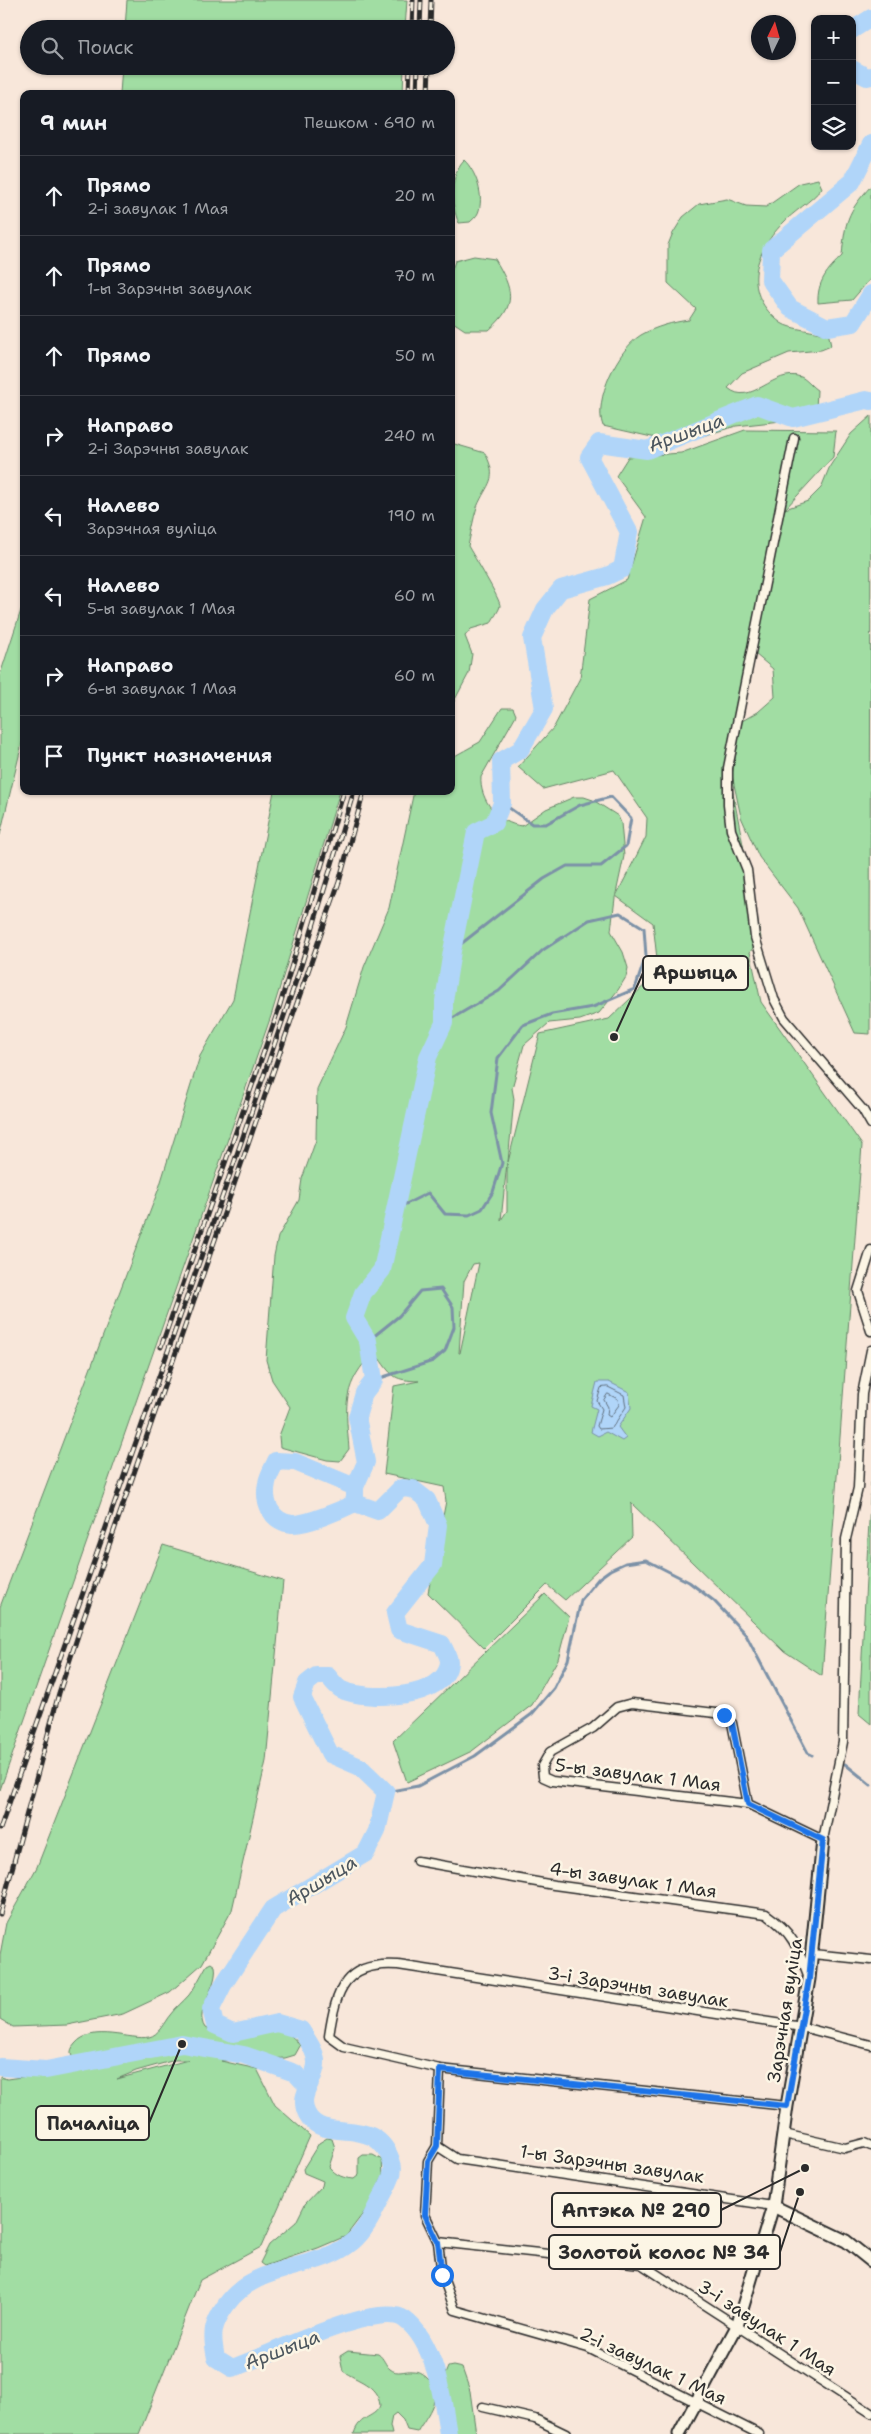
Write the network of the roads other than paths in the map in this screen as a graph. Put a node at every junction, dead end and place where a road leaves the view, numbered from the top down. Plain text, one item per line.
1 (794, 438) dead end
2 (871, 1124) edge
3 (871, 1250) edge
4 (871, 1331) edge
5 (871, 1350) edge
6 (748, 1804) junction
7 (823, 1840) junction
8 (417, 1861) dead end
9 (812, 1954) junction
10 (871, 1960) edge
11 (809, 1979) junction
12 (802, 2027) junction
13 (871, 2045) edge
14 (440, 2070) junction
15 (787, 2106) junction
16 (784, 2134) junction
17 (437, 2146) junction
18 (871, 2146) edge
19 (773, 2206) junction
20 (438, 2242) junction
21 (871, 2261) edge
22 (737, 2326) junction
23 (696, 2403) junction
24 (483, 2407) dead end
25 (871, 2413) edge
26 (566, 2434) edge
27 (679, 2434) edge
28 (759, 2434) edge

1 - 2 street
3 - 4 street
5 - 7 street
6 - 6 street, 5-ы завулак 1 Мая
6 - 7 street, 5-ы завулак 1 Мая
7 - 9 street, Зарэчная вуліца
8 - 11 street, 4-ы завулак 1 Мая
9 - 10 street
9 - 11 street, Зарэчная вуліца
11 - 12 street, Зарэчная вуліца
12 - 13 street, 3-і Зарэчны завулак
12 - 14 street, 3-і Зарэчны завулак
12 - 15 street, Зарэчная вуліца
14 - 15 street
14 - 17 street
15 - 16 street, Зарэчная вуліца
16 - 18 street
16 - 19 street, Зарэчная вуліца
17 - 19 street, 1-ы Зарэчны завулак
17 - 20 street
19 - 21 street, 1-ы Зарэчны завулак
19 - 22 street, Зарэчная вуліца
20 - 22 street, 3-і завулак 1 Мая
20 - 23 street, 2-і завулак 1 Мая
22 - 23 street, Зарэчная вуліца
22 - 25 street, 3-і завулак 1 Мая
23 - 27 street, Зарэчная вуліца
23 - 28 street, 2-і завулак 1 Мая
24 - 26 street

